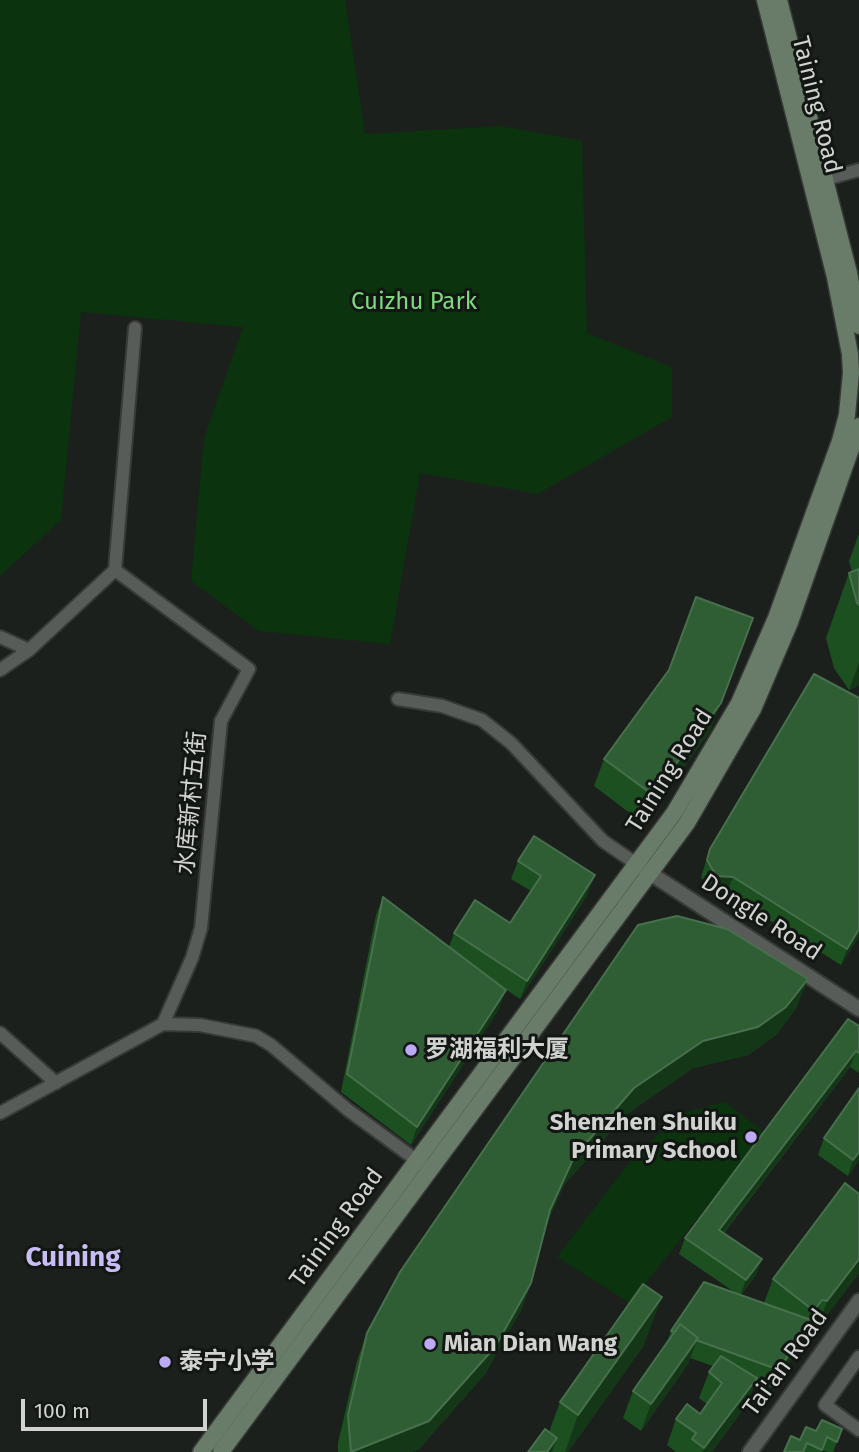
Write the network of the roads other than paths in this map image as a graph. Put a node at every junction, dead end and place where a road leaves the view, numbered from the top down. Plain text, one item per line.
1 (765, 0) edge
2 (779, 0) edge
3 (859, 170) edge
4 (826, 178) junction
5 (859, 326) edge
6 (135, 328) dead end
7 (855, 395) edge
8 (859, 426) edge
9 (115, 570) junction
10 (0, 637) edge
11 (29, 650) junction
12 (0, 670) edge
13 (398, 699) dead end
14 (644, 870) junction
15 (859, 1009) edge
16 (163, 1024) junction
17 (0, 1033) edge
18 (57, 1083) junction
19 (0, 1114) edge
20 (416, 1160) junction
21 (429, 1170) junction
22 (859, 1301) edge
23 (859, 1357) edge
24 (859, 1430) edge
25 (201, 1452) edge
26 (221, 1452) edge
27 (750, 1452) edge

1 - 7 main road, Taining Road
2 - 4 main road, Taining Road
3 - 4 street
4 - 5 main road, Taining Road
6 - 9 street
7 - 14 main road, Taining Road
8 - 14 main road, Taining Road
9 - 11 street
9 - 16 street, 水库新村五街
10 - 11 street
11 - 12 street
13 - 14 street
14 - 15 street, Dongle Road
14 - 20 main road, Taining Road
14 - 21 main road, Taining Road
16 - 18 street
16 - 20 street
17 - 18 street
18 - 19 street
20 - 21 street
20 - 25 main road, Taining Road
21 - 26 main road, Taining Road
22 - 27 street, Tai'an Road
23 - 24 street

